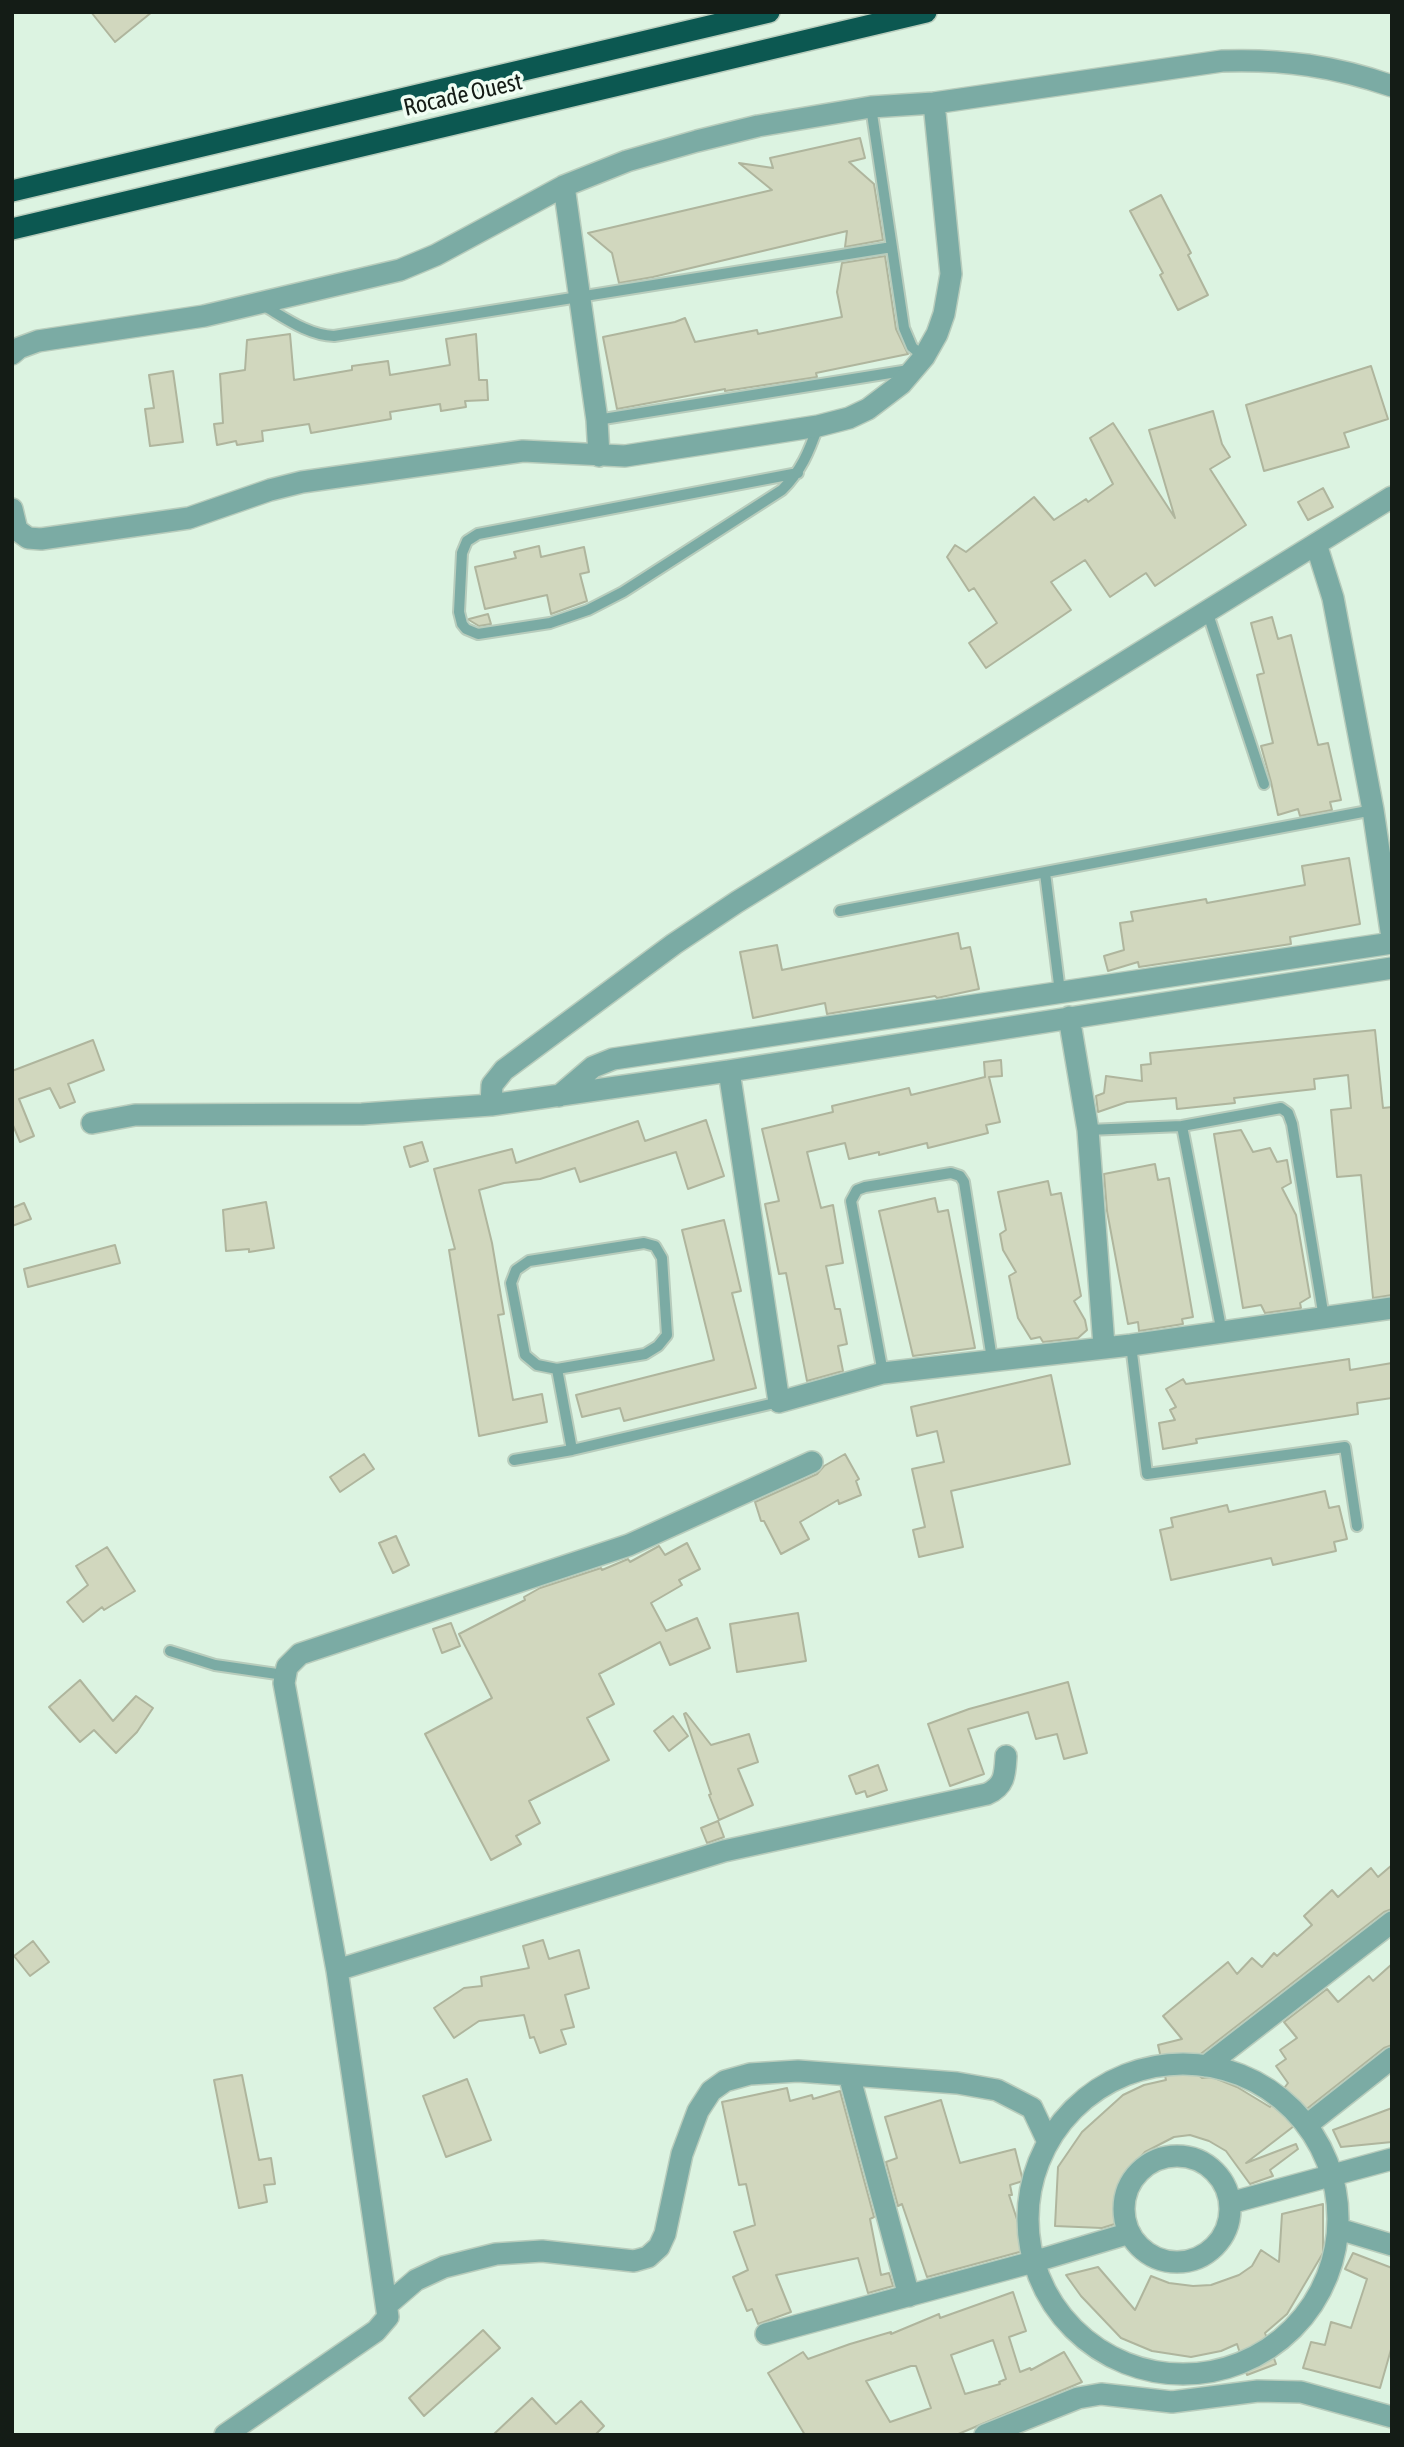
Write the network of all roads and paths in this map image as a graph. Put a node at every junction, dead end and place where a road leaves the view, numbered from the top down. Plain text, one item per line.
1 (769, 12) edge
2 (926, 12) edge
3 (1392, 86) edge
4 (934, 103) junction
5 (871, 107) junction
6 (564, 186) junction
7 (12, 191) edge
8 (12, 229) edge
9 (892, 247) junction
10 (581, 295) junction
11 (261, 304) junction
12 (12, 354) edge
13 (920, 363) junction
14 (597, 420) junction
15 (818, 426) junction
16 (599, 456) junction
17 (798, 473) junction
18 (1392, 497) edge
19 (12, 509) edge
20 (1316, 544) junction
21 (1207, 611) junction
22 (1264, 784) dead end
23 (1373, 810) junction
24 (1045, 873) junction
25 (840, 911) dead end
26 (1392, 941) edge
27 (1392, 968) edge
28 (1060, 992) junction
29 (1069, 1017) junction
30 (729, 1071) junction
31 (559, 1096) junction
32 (491, 1105) junction
33 (92, 1123) dead end
34 (1182, 1126) junction
35 (1088, 1130) junction
36 (1392, 1308) edge
37 (1324, 1318) junction
38 (1222, 1333) junction
39 (1131, 1345) junction
40 (1104, 1346) junction
41 (992, 1359) junction
42 (558, 1369) junction
43 (883, 1373) junction
44 (779, 1402) junction
45 (572, 1450) junction
46 (514, 1460) dead end
47 (812, 1462) dead end
48 (1357, 1526) dead end
49 (170, 1651) dead end
50 (284, 1675) junction
51 (1006, 1756) dead end
52 (1392, 1922) edge
53 (337, 1970) junction
54 (1392, 2058) edge
55 (1206, 2066) junction
56 (849, 2075) junction
57 (1307, 2125) junction
58 (1048, 2142) junction
59 (1392, 2159) edge
60 (1333, 2175) junction
61 (1230, 2203) junction
62 (1342, 2230) junction
63 (1130, 2233) junction
64 (1392, 2245) edge
65 (1032, 2262) junction
66 (909, 2296) junction
67 (387, 2305) junction
68 (766, 2334) dead end
69 (1132, 2366) junction
70 (1101, 2394) junction
71 (1392, 2417) edge
72 (225, 2435) edge
73 (985, 2435) edge

1 - 7 highway, Rocade Ouest
2 - 8 highway, Rocade Ouest
3 - 4 street
4 - 5 street
4 - 13 street
5 - 6 street
5 - 9 lane
6 - 10 street
6 - 11 street
9 - 10 lane
9 - 13 lane
10 - 11 lane
10 - 14 street
11 - 12 street
13 - 14 lane
13 - 15 street
14 - 16 street
15 - 16 street
15 - 17 lane
16 - 19 street
17 - 17 lane
18 - 20 street
20 - 21 street
20 - 23 street
21 - 22 lane
21 - 32 street
23 - 24 lane
23 - 26 street
24 - 25 lane
24 - 28 lane
26 - 28 street
27 - 29 street
28 - 31 street
29 - 30 street
29 - 35 street
30 - 31 street
30 - 44 street
31 - 32 street
32 - 33 street
34 - 35 lane
34 - 37 lane
34 - 38 lane
35 - 40 street
36 - 37 street
37 - 38 street
38 - 39 street
39 - 40 street
39 - 48 lane
40 - 41 street
41 - 43 street
41 - 43 lane
42 - 42 lane
42 - 45 lane
43 - 44 street
44 - 45 lane
45 - 46 lane
47 - 50 street
49 - 50 lane
50 - 53 street
51 - 53 street
52 - 55 street
53 - 67 street
54 - 57 street
55 - 57 street
55 - 58 street
56 - 58 street
56 - 66 street
56 - 67 street
57 - 60 street
58 - 65 street
59 - 60 street
60 - 61 street
60 - 62 street
61 - 63 street
61 - 63 street
62 - 64 street
62 - 69 street
63 - 65 street
65 - 66 street
65 - 69 street
66 - 68 street
67 - 72 street
69 - 70 street
70 - 71 street
70 - 73 street

